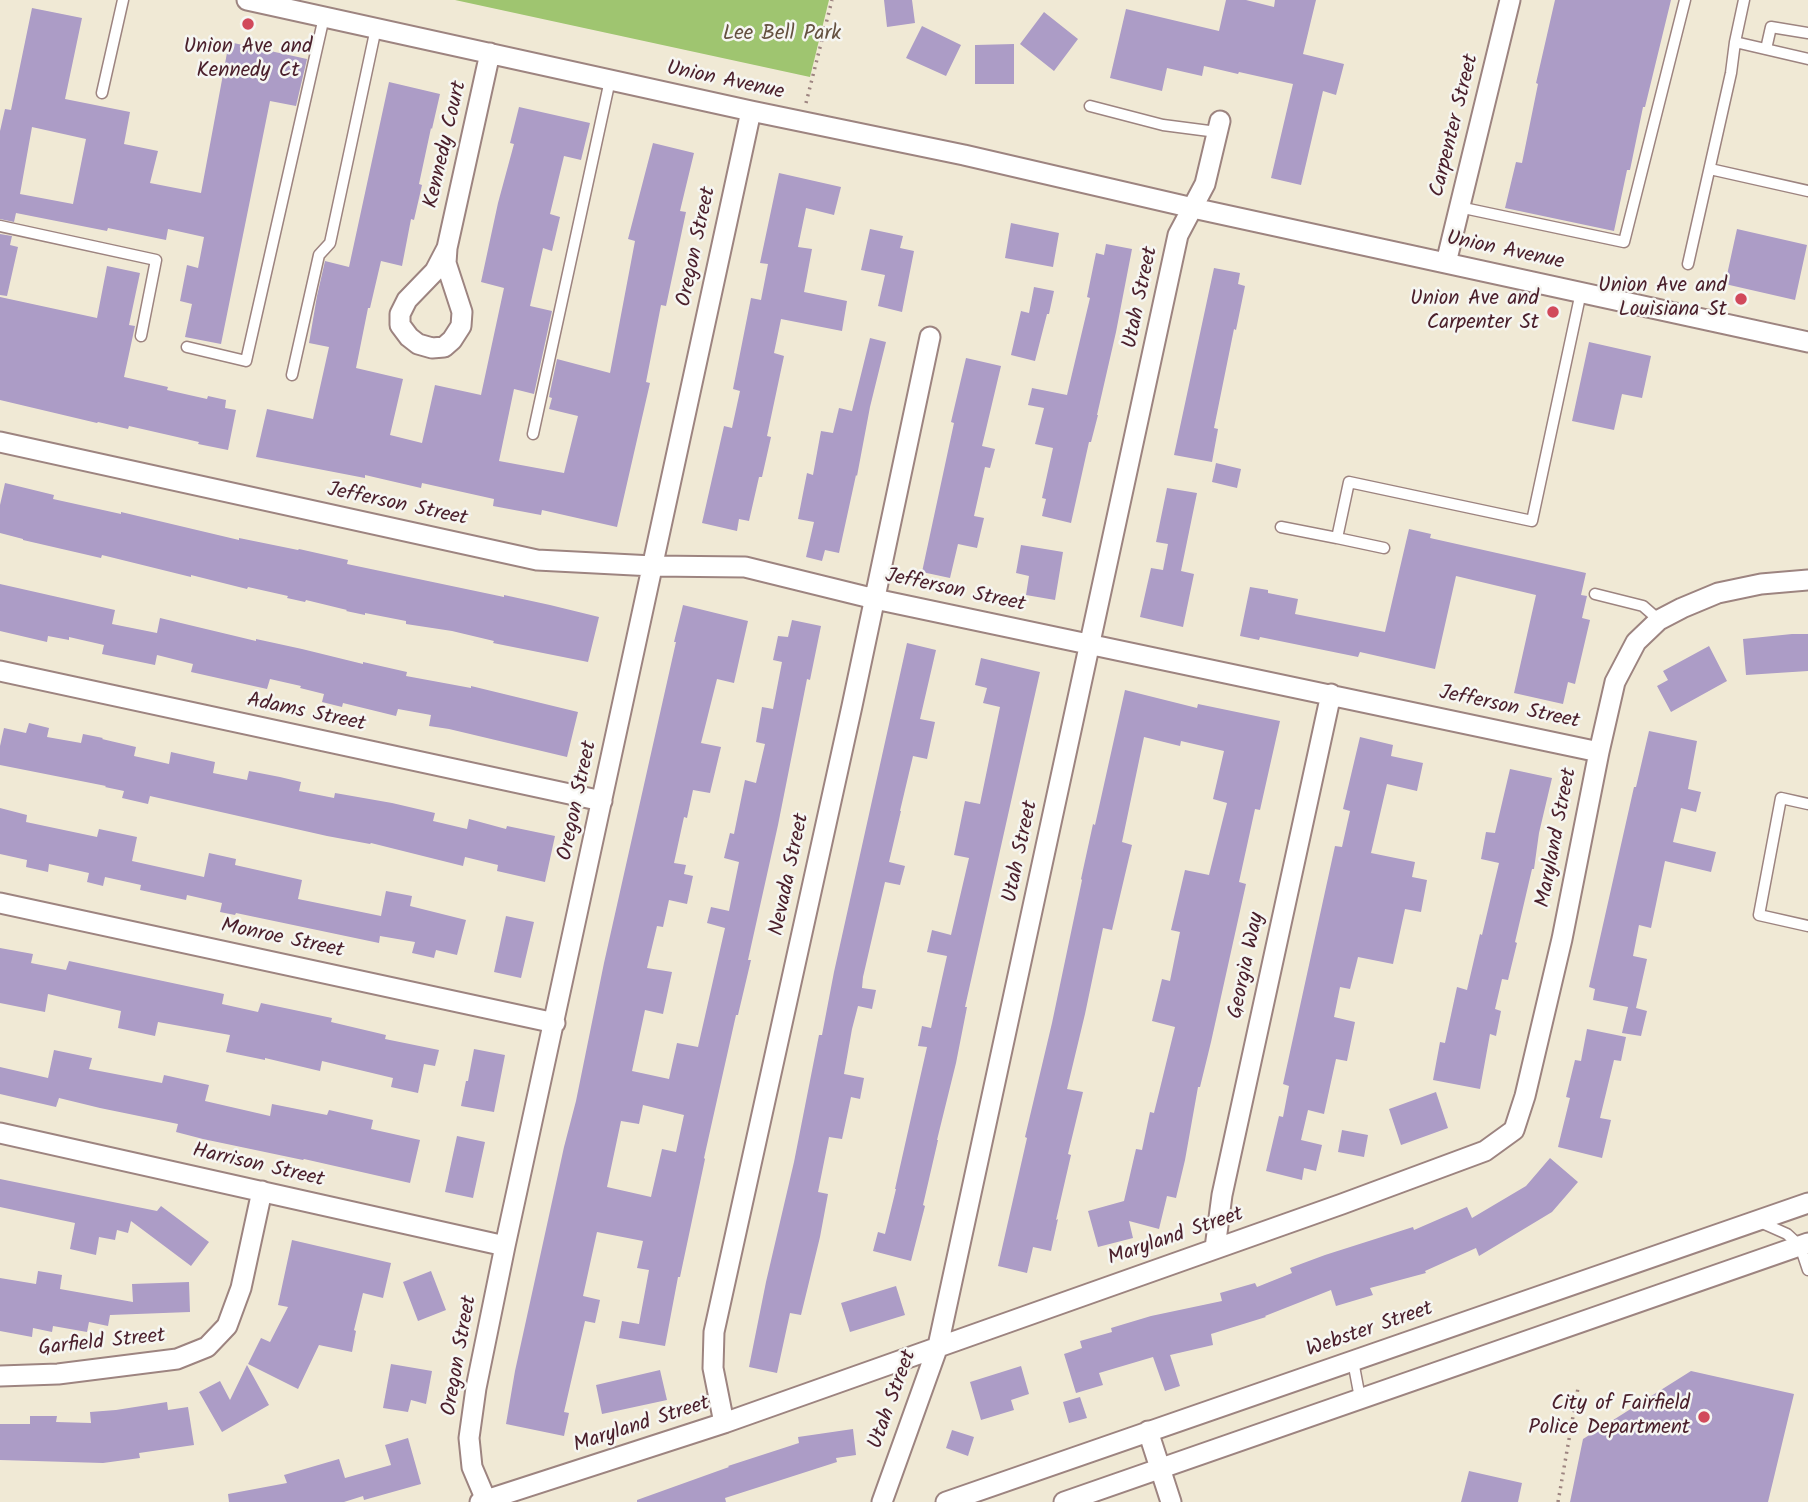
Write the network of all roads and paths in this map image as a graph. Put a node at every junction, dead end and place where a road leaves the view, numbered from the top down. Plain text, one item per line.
1 (123, 0) edge
2 (247, 0) edge
3 (832, 0) edge
4 (1510, 0) edge
5 (1685, 0) edge
6 (1744, 0) edge
7 (324, 17) junction
8 (376, 28) junction
9 (1808, 33) edge
10 (1735, 42) junction
11 (1766, 49) junction
12 (491, 53) junction
13 (1808, 59) edge
14 (610, 80) junction
15 (102, 93) dead end
16 (806, 103) dead end
17 (1090, 106) dead end
18 (751, 111) junction
19 (1219, 127) joint
20 (1710, 169) junction
21 (1808, 191) edge
22 (1459, 207) junction
23 (1193, 208) junction
24 (0, 226) edge
25 (447, 248) junction
26 (1446, 262) junction
27 (1688, 264) dead end
28 (1581, 292) junction
29 (141, 336) dead end
30 (930, 337) dead end
31 (1808, 342) edge
32 (187, 347) dead end
33 (292, 375) dead end
34 (533, 434) dead end
35 (0, 442) edge
36 (1281, 527) dead end
37 (1337, 538) junction
38 (1384, 548) dead end
39 (653, 566) junction
40 (1808, 580) edge
41 (1595, 594) dead end
42 (875, 599) junction
43 (1659, 620) junction
44 (1091, 644) junction
45 (0, 671) edge
46 (1331, 694) junction
47 (1599, 752) junction
48 (602, 801) junction
49 (1808, 804) edge
50 (0, 903) edge
51 (1808, 926) edge
52 (555, 1023) junction
53 (0, 1133) edge
54 (262, 1191) junction
55 (1808, 1203) edge
56 (1757, 1221) junction
57 (1804, 1245) edge
58 (505, 1246) junction
59 (1214, 1248) junction
60 (1808, 1270) edge
61 (938, 1346) junction
62 (1353, 1361) junction
63 (0, 1376) edge
64 (1578, 1388) dead end
65 (1360, 1398) junction
66 (724, 1423) junction
67 (1148, 1431) junction
68 (1160, 1468) junction
69 (483, 1501) edge
70 (881, 1502) edge
71 (946, 1502) edge
72 (1064, 1502) edge
73 (1171, 1502) edge
74 (1558, 1502) edge

1 - 15 lane
2 - 7 street, Union Avenue
3 - 16 path
4 - 22 street, Carpenter Street
5 - 22 lane
6 - 10 lane
7 - 8 street, Union Avenue
7 - 32 lane
8 - 12 street, Union Avenue
8 - 33 lane
9 - 11 lane
10 - 11 lane
10 - 20 lane
11 - 13 lane
12 - 14 street, Union Avenue
12 - 25 street, Kennedy Court
14 - 18 street, Union Avenue
14 - 34 lane
17 - 19 lane
18 - 23 street, Union Avenue
18 - 39 street, Oregon Street
19 - 23 street
20 - 21 lane
20 - 27 lane
22 - 26 street, Carpenter Street
23 - 26 street, Union Avenue
23 - 44 street, Utah Street
24 - 29 lane
25 - 25 street, Kennedy Court
26 - 28 street, Union Avenue
28 - 31 street, Union Avenue
28 - 37 lane
30 - 42 street, Nevada Street
35 - 39 street, Jefferson Street
36 - 37 lane
37 - 38 lane
39 - 42 street, Jefferson Street
39 - 48 street, Oregon Street
40 - 43 street, Jefferson Street
41 - 43 lane
42 - 44 street, Jefferson Street
42 - 66 street, Nevada Street
43 - 47 street, Jefferson Street
44 - 46 street, Jefferson Street
44 - 61 street, Utah Street
45 - 48 street, Adams Street
46 - 47 street, Jefferson Street
46 - 59 street, Georgia Way
47 - 59 street, Maryland Street
48 - 52 street, Oregon Street
49 - 51 lane
50 - 52 street, Monroe Street
52 - 58 street, Oregon Street
53 - 54 street, Harrison Street
54 - 58 street, Harrison Street
54 - 63 street, Garfield Street
55 - 56 street, Webster Street
56 - 57 lane
56 - 62 street, Webster Street
57 - 60 lane
57 - 65 street
58 - 69 street, Oregon Street
59 - 61 street, Maryland Street
61 - 66 street, Maryland Street
61 - 70 street, Utah Street
62 - 65 lane
62 - 67 street, Webster Street
64 - 74 path
65 - 68 street
66 - 69 street, Maryland Street
67 - 68 street
67 - 71 street, Webster Street
68 - 72 street
68 - 73 street

